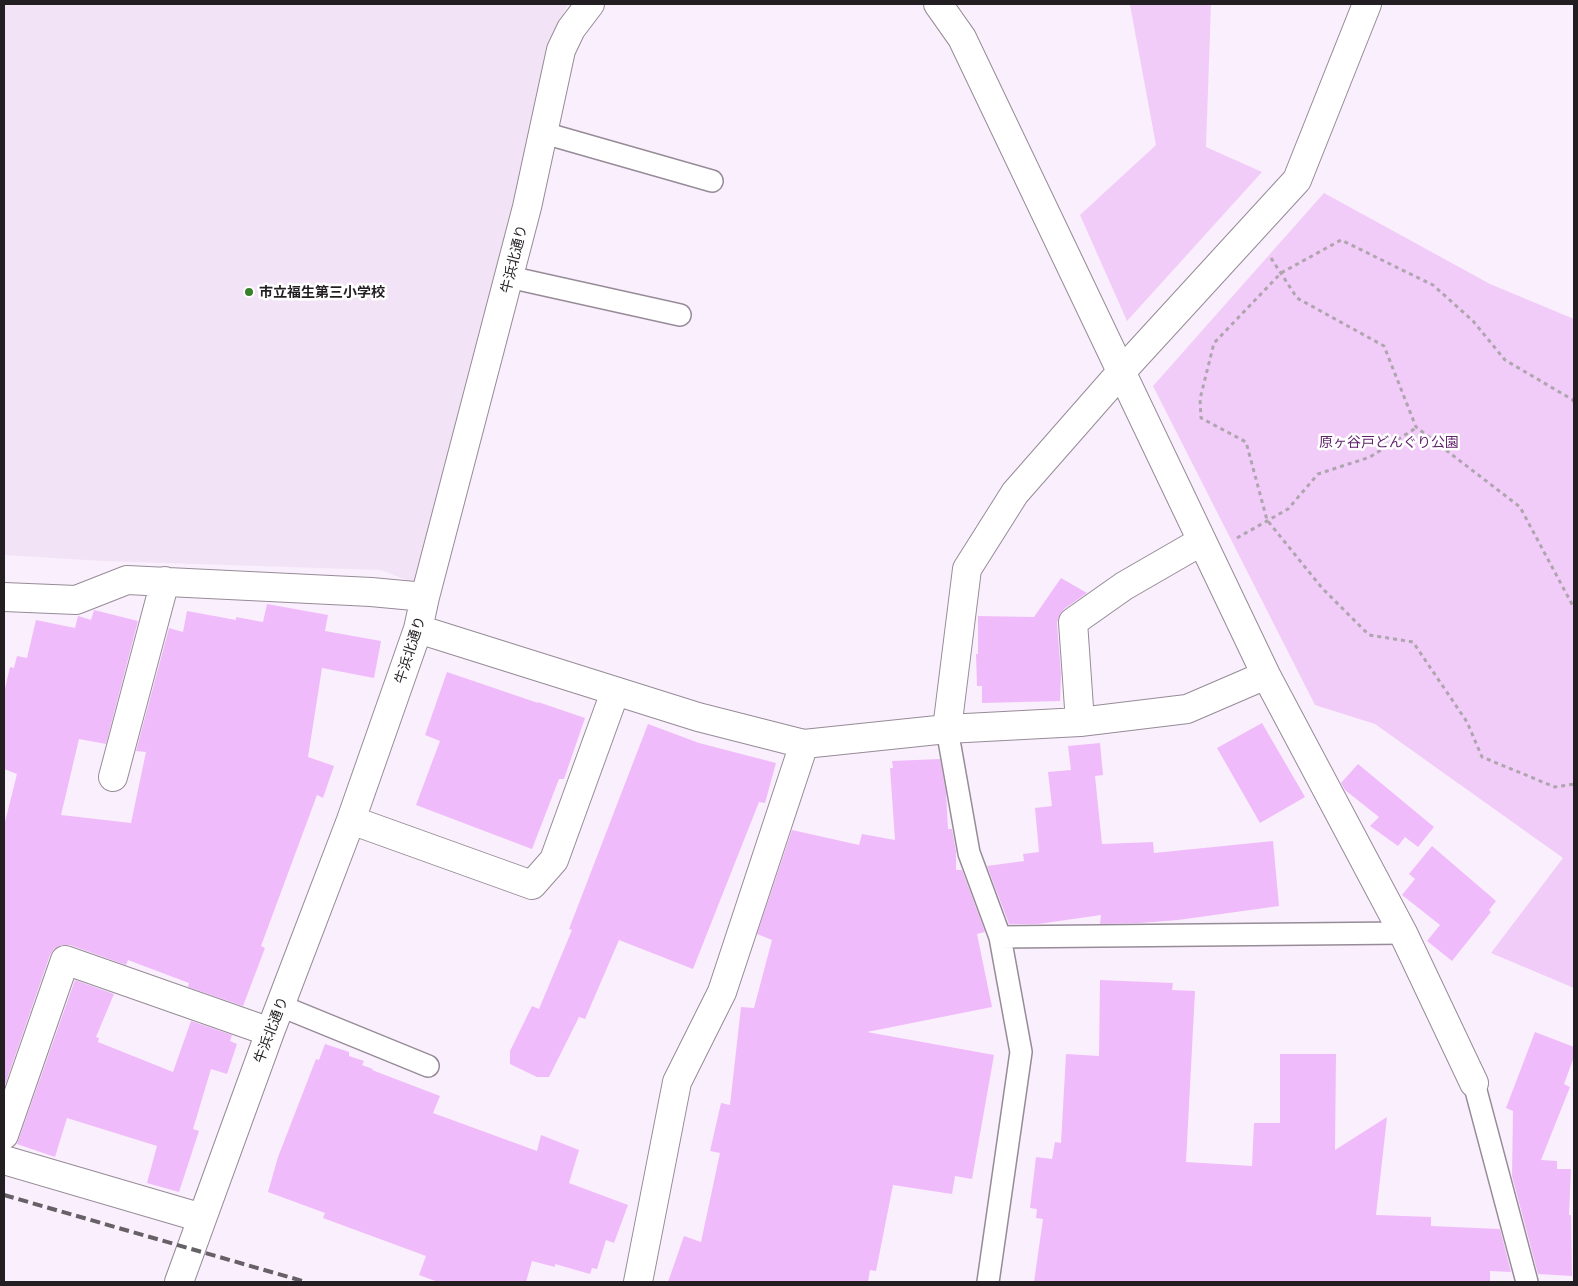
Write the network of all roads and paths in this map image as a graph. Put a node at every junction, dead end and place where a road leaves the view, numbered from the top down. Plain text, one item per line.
1 (590, 4) edge
2 (938, 4) edge
3 (1367, 4) edge
4 (544, 133) junction
5 (712, 181) dead end
6 (1252, 229) junction
7 (1281, 273) junction
8 (509, 278) junction
9 (680, 315) dead end
10 (1122, 371) junction
11 (1574, 402) edge
12 (1416, 428) junction
13 (1267, 520) junction
14 (1202, 541) junction
15 (165, 581) junction
16 (4, 597) edge
17 (425, 597) junction
18 (1574, 608) edge
19 (418, 629) junction
20 (1266, 675) junction
21 (615, 692) junction
22 (1080, 722) junction
23 (947, 729) junction
24 (804, 744) junction
25 (113, 776) dead end
26 (1574, 784) edge
27 (352, 820) junction
28 (1403, 933) junction
29 (1000, 937) junction
30 (280, 1006) junction
31 (270, 1032) junction
32 (428, 1066) dead end
33 (1474, 1083) joint
34 (4, 1135) edge
35 (4, 1160) edge
36 (202, 1218) junction
37 (179, 1282) edge
38 (638, 1282) edge
39 (988, 1282) edge
40 (1527, 1282) edge

1 - 4 street, 牛浜北通り
2 - 10 street
3 - 6 street
4 - 5 lane
4 - 8 street, 牛浜北通り
6 - 7 path
6 - 10 street
7 - 11 path
7 - 12 path
7 - 13 path
8 - 9 lane
8 - 17 street, 牛浜北通り
10 - 14 street
10 - 23 street
12 - 13 path
12 - 18 path
13 - 26 path
14 - 20 street
14 - 22 street
15 - 16 street
15 - 17 street
15 - 25 street
17 - 19 street, 牛浜北通り
19 - 21 street
19 - 27 street, 牛浜北通り
20 - 22 street
20 - 28 street
21 - 24 street
21 - 27 street
22 - 23 street
23 - 24 street
23 - 29 lane
24 - 38 street
27 - 30 street, 牛浜北通り
28 - 29 lane
28 - 33 street
29 - 39 lane
30 - 31 street, 牛浜北通り
30 - 32 lane
31 - 34 street
31 - 36 street, 牛浜北通り
33 - 40 lane
35 - 36 street
36 - 37 street, 牛浜北通り

